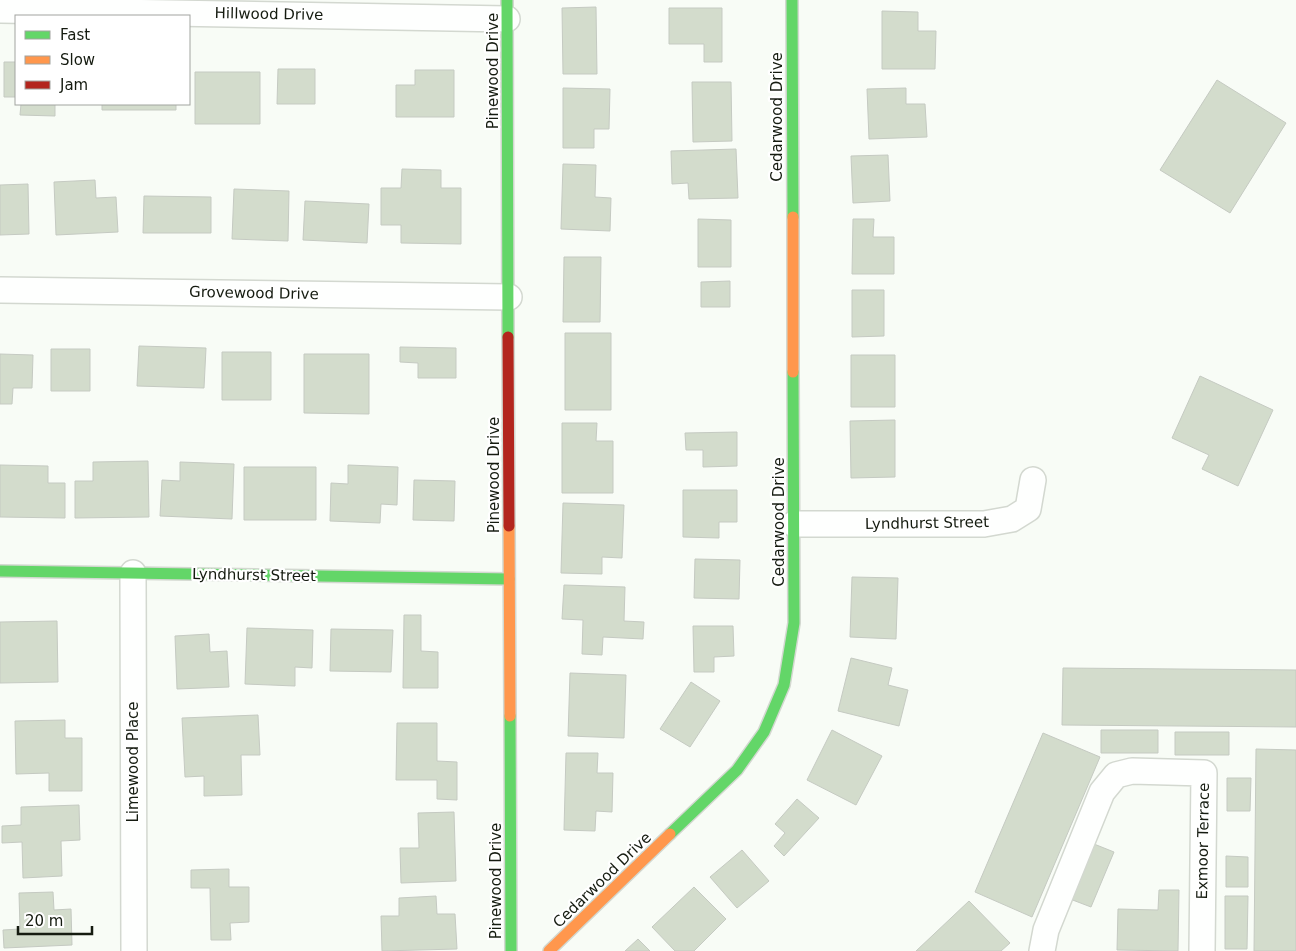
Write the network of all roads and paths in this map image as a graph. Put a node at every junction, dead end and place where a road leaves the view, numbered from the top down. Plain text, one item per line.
1 (792, 0) edge
2 (507, 9) edge
3 (0, 10) edge
4 (0, 290) edge
5 (509, 297) junction
6 (1033, 480) dead end
7 (794, 524) junction
8 (0, 570) edge
9 (133, 573) junction
10 (509, 579) junction
11 (134, 951) edge
12 (511, 951) edge
13 (549, 951) edge
14 (1042, 951) edge
15 (1202, 951) edge

1 - 7 street, Cedarwood Drive
2 - 3 street, Hillwood Drive
2 - 5 street, Pinewood Drive
4 - 5 street, Grovewood Drive
5 - 10 street, Pinewood Drive
6 - 7 street, Lyndhurst Street
7 - 13 street, Cedarwood Drive
8 - 9 street, Lyndhurst Street
9 - 10 street, Lyndhurst Street
9 - 11 street, Limewood Place
10 - 12 street, Pinewood Drive
14 - 15 street, Exmoor Terrace

